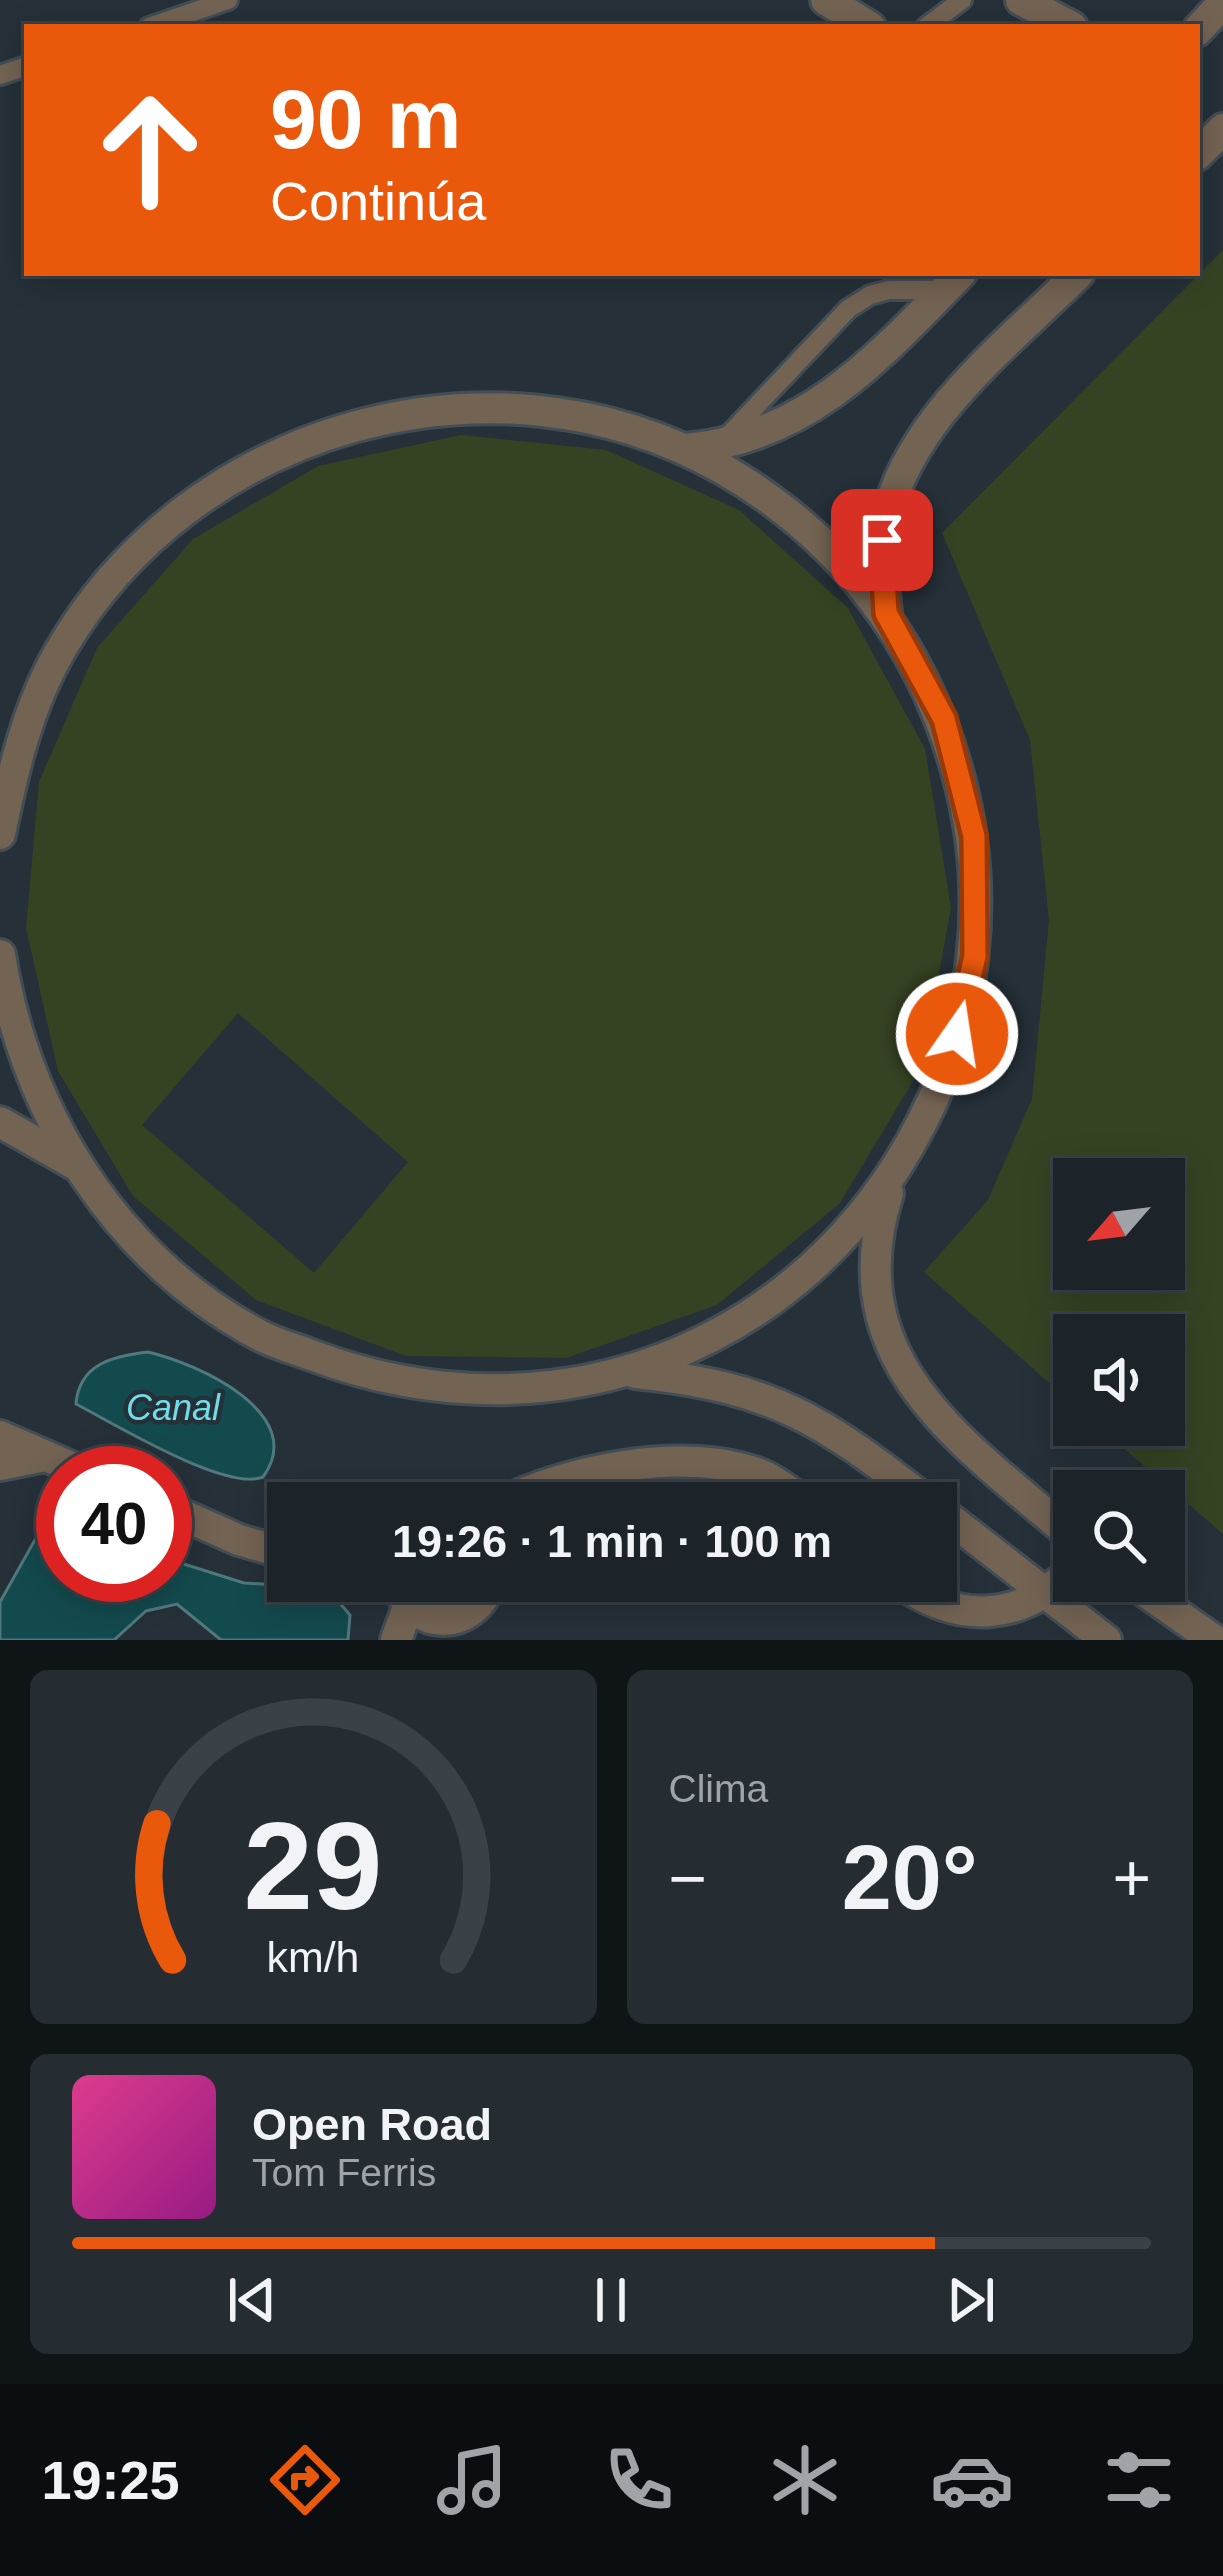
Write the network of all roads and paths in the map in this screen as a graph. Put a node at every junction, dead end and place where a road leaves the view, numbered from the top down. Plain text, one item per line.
1 (228, 0) edge
2 (826, 0) edge
3 (962, 0) edge
4 (1021, 0) edge
5 (1223, 3) edge
6 (158, 24) edge
7 (865, 24) edge
8 (930, 24) edge
9 (1064, 24) edge
10 (1200, 28) edge
11 (1223, 129) edge
12 (1200, 152) edge
13 (1076, 276) edge
14 (953, 282) edge
15 (703, 448) junction
16 (886, 613) junction
17 (0, 834) edge
18 (0, 955) edge
19 (0, 1122) edge
20 (74, 1164) junction
21 (893, 1180) junction
22 (628, 1372) junction
23 (4, 1441) edge
24 (36, 1453) edge
25 (595, 1482) edge
26 (772, 1482) edge
27 (900, 1482) edge
28 (192, 1520) edge
29 (1053, 1520) edge
30 (957, 1525) edge
31 (267, 1548) edge
32 (1053, 1589) edge
33 (1047, 1595) junction
34 (401, 1602) edge
35 (412, 1602) edge
36 (472, 1602) edge
37 (479, 1602) edge
38 (930, 1602) edge
39 (1160, 1602) edge
40 (396, 1640) edge
41 (438, 1640) edge
42 (1106, 1640) edge
43 (1214, 1640) edge

1 - 6 lane
2 - 7 street
3 - 8 lane
4 - 9 street
5 - 10 street
11 - 12 street
13 - 16 street
14 - 15 street
14 - 15 lane
15 - 16 street
15 - 17 street
16 - 21 street
18 - 20 street
19 - 20 street
20 - 22 street
21 - 22 street
21 - 29 street
22 - 27 street
23 - 24 street
25 - 26 street
28 - 31 street
30 - 33 street
32 - 33 street
33 - 38 street
33 - 42 street
34 - 40 street
35 - 36 street
37 - 41 street
39 - 43 street

